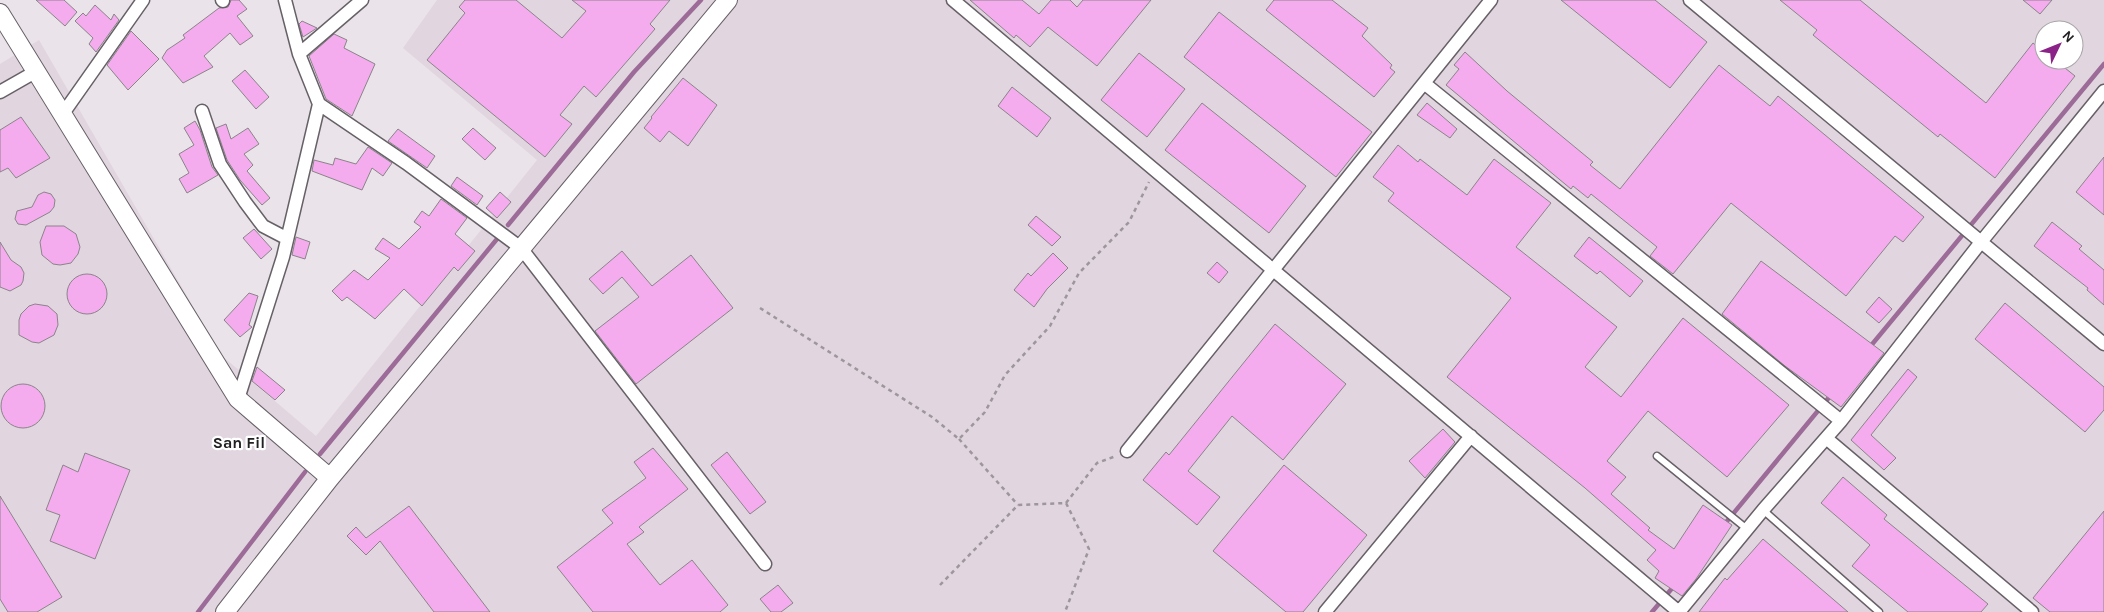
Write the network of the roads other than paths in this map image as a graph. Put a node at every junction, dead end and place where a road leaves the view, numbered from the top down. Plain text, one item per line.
1 (143, 0) edge
2 (285, 0) edge
3 (362, 0) edge
4 (728, 0) edge
5 (954, 0) edge
6 (1491, 0) edge
7 (1690, 0) edge
8 (0, 13) edge
9 (299, 54) junction
10 (35, 72) junction
11 (1424, 83) junction
12 (2104, 91) edge
13 (0, 92) edge
14 (319, 104) junction
15 (202, 111) dead end
16 (62, 115) junction
17 (286, 238) junction
18 (1981, 242) junction
19 (521, 248) junction
20 (1274, 270) junction
21 (2104, 344) edge
22 (238, 399) junction
23 (1841, 421) junction
24 (1471, 436) junction
25 (1826, 438) junction
26 (1127, 451) road end
27 (1657, 456) dead end
28 (330, 478) junction
29 (1763, 510) junction
30 (1744, 526) junction
31 (765, 564) dead end
32 (225, 612) edge
33 (1325, 612) edge
34 (1679, 612) edge
35 (1879, 612) edge
36 (2032, 612) edge

1 - 16 street
2 - 9 street
3 - 9 street
4 - 19 street
5 - 20 street
6 - 11 street
7 - 18 street
8 - 10 street
9 - 14 street
10 - 13 street
10 - 16 street
11 - 20 street
11 - 23 street
12 - 18 street
14 - 17 street
14 - 19 street
15 - 17 street
16 - 22 street
17 - 22 street
18 - 21 street
18 - 23 street
19 - 28 street
19 - 31 street
20 - 24 street
20 - 26 street
22 - 28 street
23 - 25 street
24 - 33 street
24 - 34 street
25 - 29 street
25 - 36 street
27 - 30 lane
28 - 32 street
29 - 30 street
29 - 35 lane
30 - 34 street

